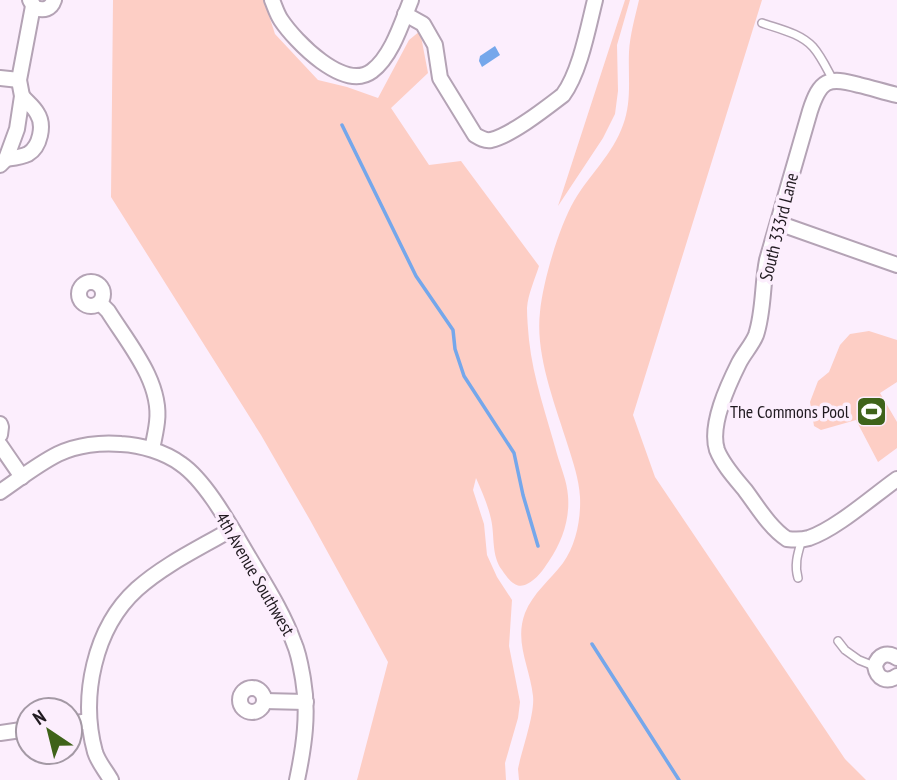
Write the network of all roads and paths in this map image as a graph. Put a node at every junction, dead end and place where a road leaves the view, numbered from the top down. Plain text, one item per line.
1 (54, 0) edge
2 (272, 0) edge
3 (595, 0) edge
4 (31, 3) edge
5 (408, 7) edge
6 (762, 23) dead end
7 (0, 78) edge
8 (19, 80) junction
9 (830, 81) junction
10 (897, 95) edge
11 (22, 96) junction
12 (3, 162) edge
13 (778, 223) junction
14 (897, 265) edge
15 (100, 303) dead end
16 (0, 424) edge
17 (0, 435) edge
18 (0, 445) edge
19 (152, 449) junction
20 (22, 477) junction
21 (897, 479) edge
22 (0, 492) edge
23 (232, 529) junction
24 (802, 540) junction
25 (798, 578) dead end
26 (838, 641) dead end
27 (897, 658) edge
28 (875, 666) junction
29 (895, 683) edge
30 (264, 701) dead end
31 (306, 702) junction
32 (89, 721) junction
33 (84, 722) edge
34 (111, 780) edge
35 (297, 780) edge

1 - 4 street
2 - 5 street
3 - 5 street
4 - 8 street
6 - 9 lane
7 - 8 street
8 - 11 street
9 - 10 street
9 - 13 street, South 333rd Lane
11 - 12 street
11 - 12 street
13 - 14 street
13 - 24 street, South 333rd Lane
15 - 19 street
16 - 17 street
18 - 20 street
19 - 20 street
19 - 23 street, 4th Avenue Southwest
20 - 22 street
21 - 24 street
23 - 31 street, 4th Avenue Southwest
23 - 32 street
24 - 25 lane
26 - 28 lane
27 - 28 street
28 - 29 street
30 - 31 street
31 - 35 street, 4th Avenue Southwest
32 - 33 street
32 - 34 street

